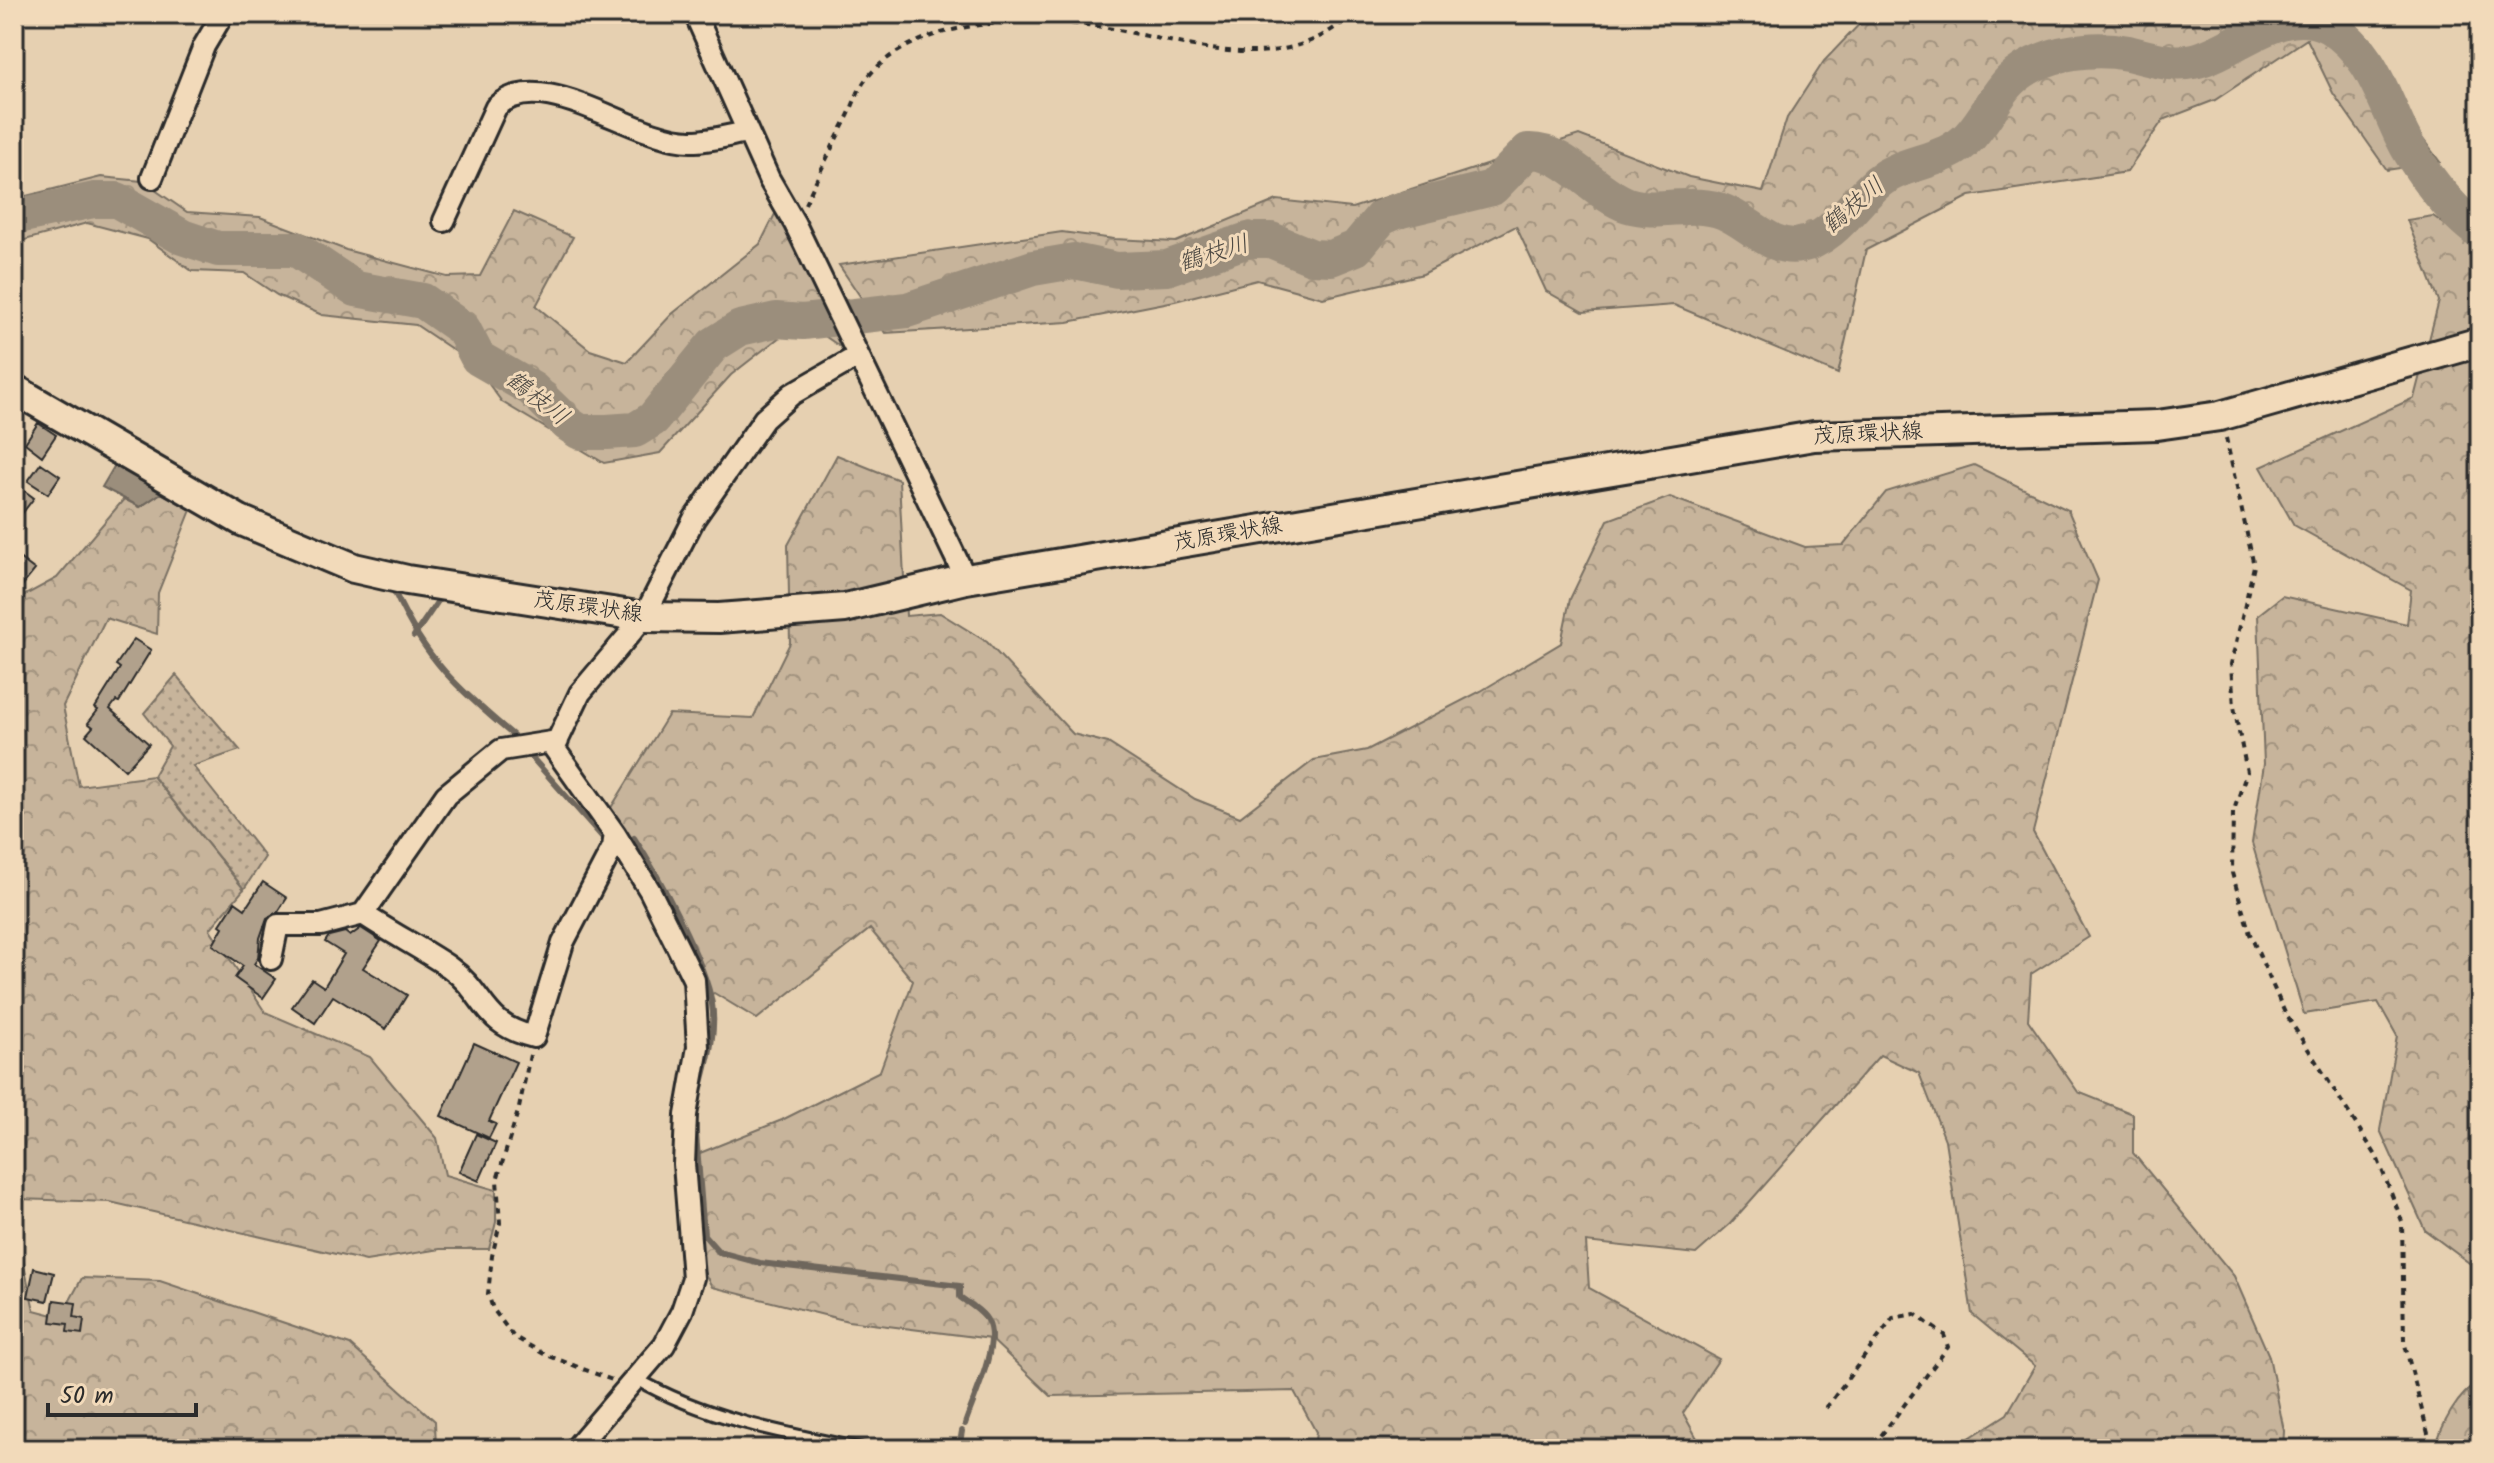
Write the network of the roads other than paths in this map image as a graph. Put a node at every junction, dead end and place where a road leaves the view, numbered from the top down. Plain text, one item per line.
1 (223, 14) edge
2 (695, 14) edge
3 (747, 132) junction
4 (152, 178) dead end
5 (444, 221) dead end
6 (2480, 342) edge
7 (854, 351) junction
8 (14, 389) edge
9 (966, 579) junction
10 (644, 617) junction
11 (558, 741) junction
12 (615, 834) junction
13 (363, 914) junction
14 (271, 959) dead end
15 (629, 1383) junction
16 (575, 1449) edge
17 (863, 1449) edge

1 - 4 street
2 - 3 street
3 - 5 street
3 - 7 street
6 - 9 main road, 茂原環状線
7 - 9 street
7 - 10 street
8 - 10 main road, 茂原環状線
9 - 10 main road, 茂原環状線
10 - 11 street
11 - 12 street
11 - 13 street
12 - 13 street
12 - 15 street
13 - 14 street
15 - 16 street
15 - 17 lane

